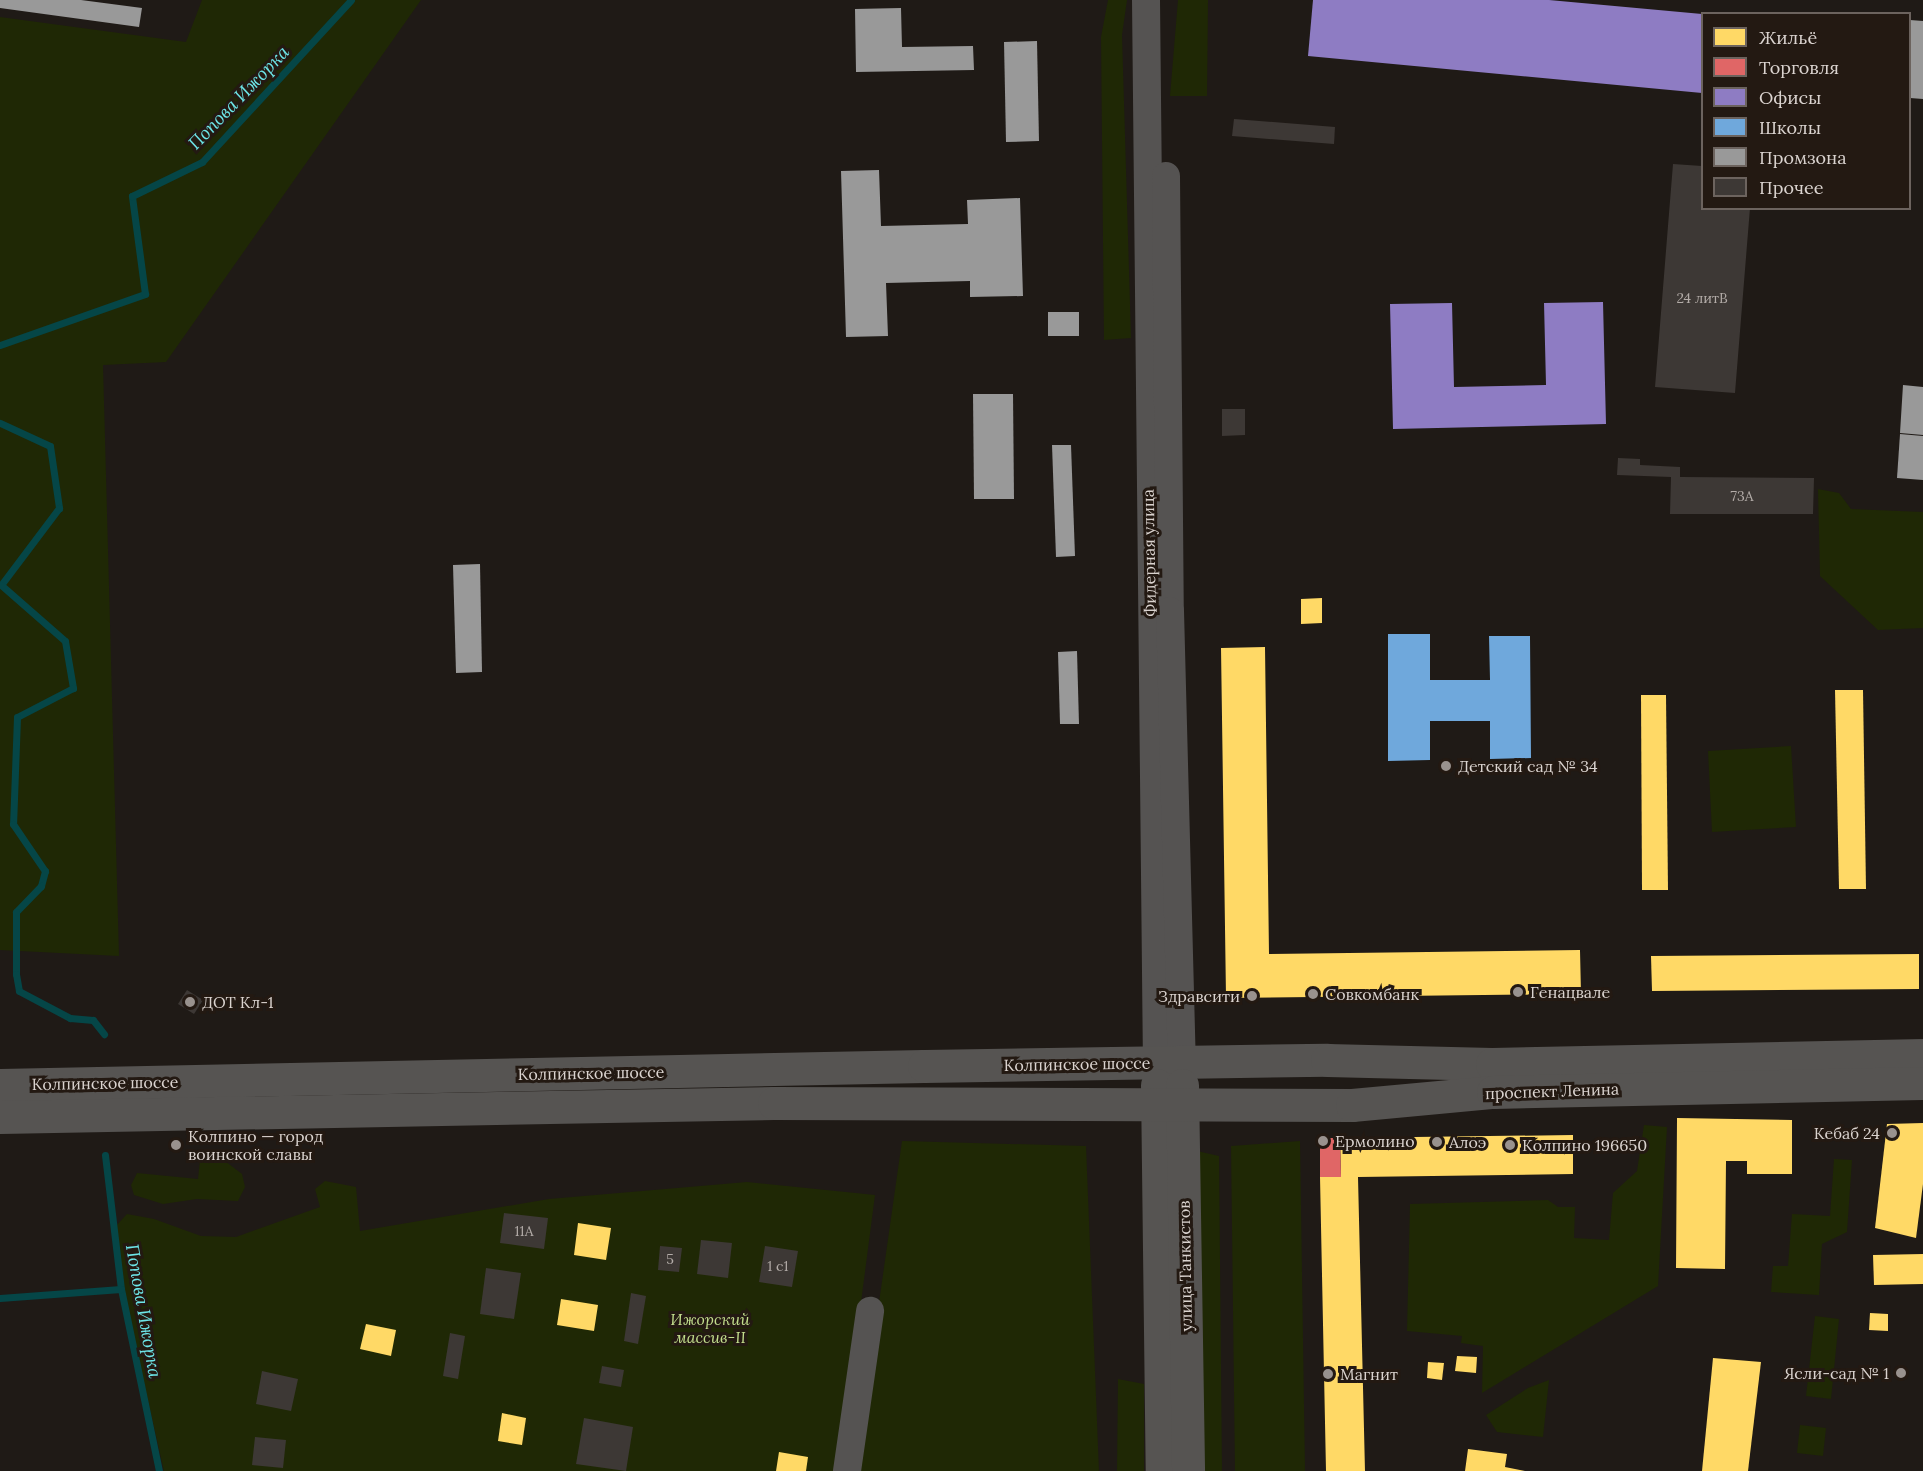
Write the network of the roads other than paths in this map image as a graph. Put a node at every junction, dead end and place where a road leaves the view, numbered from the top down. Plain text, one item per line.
1 (1146, 0) edge
2 (1165, 0) edge
3 (1157, 354) junction
4 (1923, 1055) edge
5 (1169, 1062) junction
6 (1923, 1083) edge
7 (0, 1085) edge
8 (1169, 1106) junction
9 (0, 1117) edge
10 (870, 1311) dead end
11 (847, 1471) edge
12 (1162, 1471) edge
13 (1188, 1471) edge

1 - 3 street, Фидерная улица
2 - 3 street, Фидерная улица
3 - 5 street, Фидерная улица
4 - 5 main road, проспект Ленина
5 - 7 main road, Колпинское шоссе
5 - 8 main road, Фидерная улица
6 - 8 main road, проспект Ленина
8 - 9 main road, Колпинское шоссе
8 - 12 main road, улица Танкистов
8 - 13 main road, улица Танкистов
10 - 11 street

